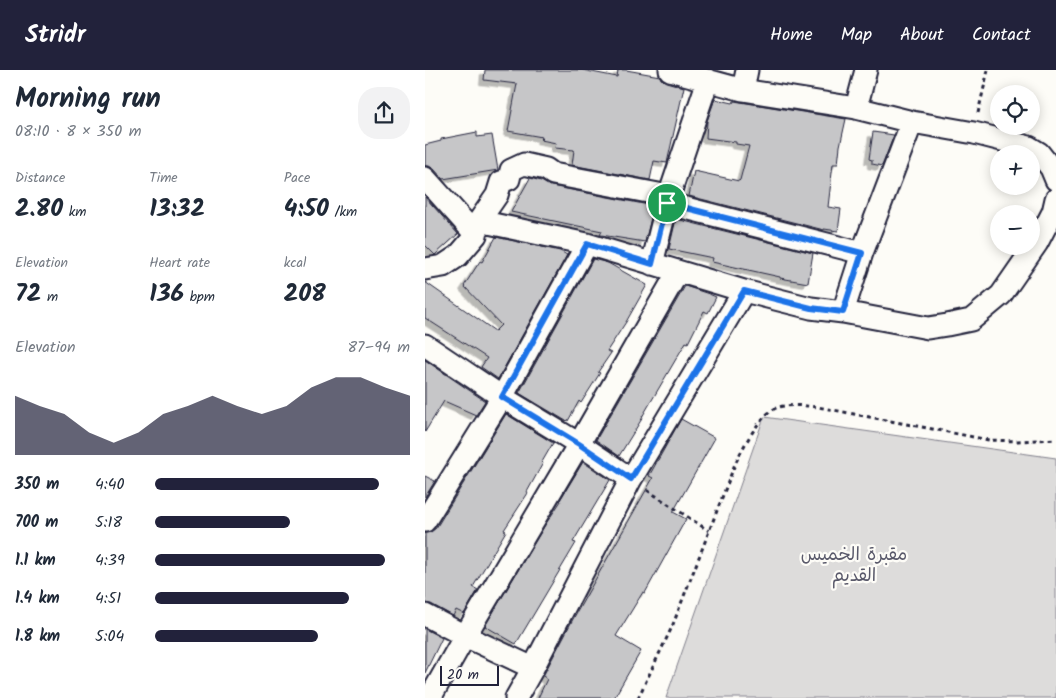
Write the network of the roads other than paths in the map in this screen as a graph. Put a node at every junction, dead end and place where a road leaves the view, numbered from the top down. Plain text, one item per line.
1 (670, 70) edge
2 (865, 70) edge
3 (709, 80) junction
4 (745, 80) edge
5 (857, 108) junction
6 (912, 122) junction
7 (425, 178) edge
8 (1056, 180) edge
9 (667, 199) junction
10 (1056, 199) edge
11 (477, 228) junction
12 (587, 244) junction
13 (862, 253) junction
14 (652, 264) junction
15 (425, 268) edge
16 (678, 272) junction
17 (744, 291) junction
18 (843, 312) junction
19 (425, 345) edge
20 (502, 397) junction
21 (579, 444) junction
22 (631, 479) junction
23 (425, 521) edge
24 (425, 615) edge
25 (465, 636) junction
26 (533, 668) junction
27 (430, 698) edge
28 (516, 698) edge

1 - 3 street
2 - 5 street
3 - 4 street
3 - 9 street
4 - 5 street
5 - 6 street
6 - 8 street
6 - 13 street
7 - 11 street
9 - 11 street
9 - 13 street
9 - 14 street
10 - 18 street
11 - 12 street
11 - 15 street
12 - 14 street
12 - 20 street
13 - 18 street
14 - 16 street
16 - 17 street
16 - 21 street
17 - 18 street
17 - 22 street
19 - 20 street
20 - 21 street
20 - 23 street
21 - 22 street
21 - 25 street
22 - 26 street
24 - 25 street
25 - 26 street
25 - 27 street
26 - 28 street

